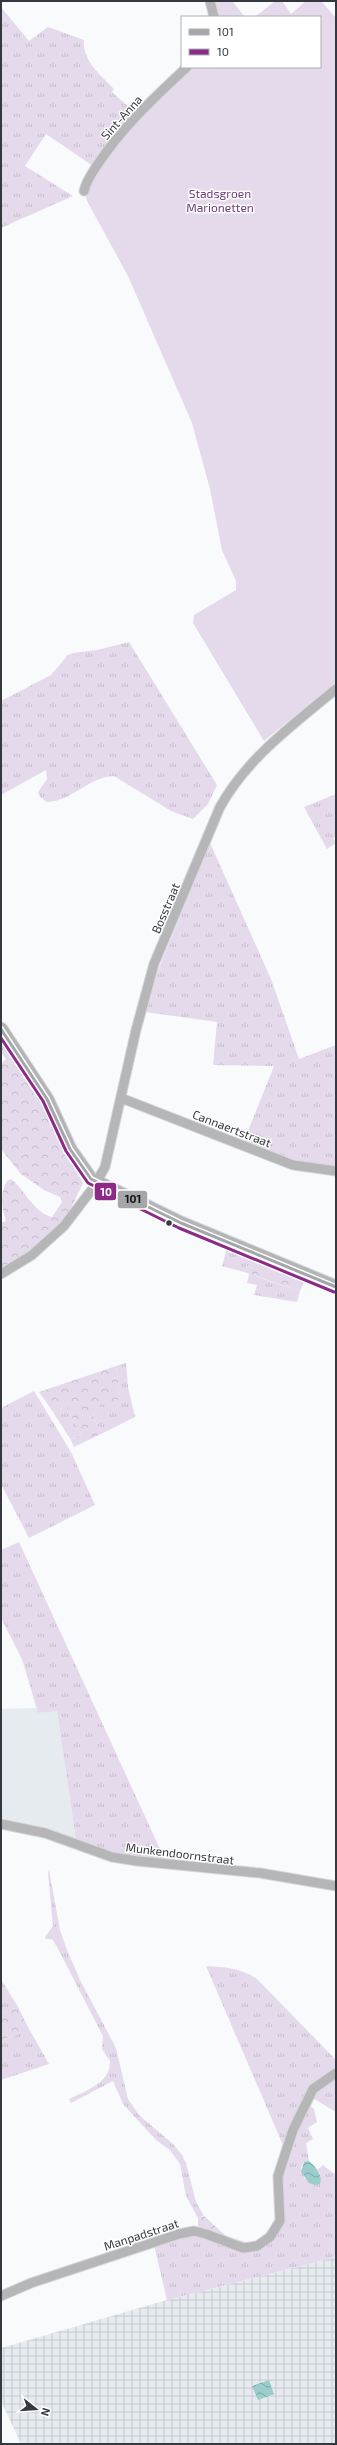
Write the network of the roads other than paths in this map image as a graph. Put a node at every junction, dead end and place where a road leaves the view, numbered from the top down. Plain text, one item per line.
1 (210, 1) edge
2 (214, 16) edge
3 (186, 68) edge
4 (84, 191) dead end
5 (336, 689) edge
6 (1, 1029) edge
7 (121, 1098) junction
8 (336, 1171) edge
9 (96, 1182) junction
10 (1, 1274) edge
11 (336, 1287) edge
12 (1, 1824) edge
13 (336, 1886) edge
14 (336, 2073) edge
15 (1, 2296) edge

1 - 2 street
3 - 4 street, Sint-Anna
5 - 7 street, Bosstraat
6 - 9 street
7 - 8 street, Cannaertstraat
7 - 9 street, Bosstraat
9 - 10 street, Bosstraat
9 - 11 street
12 - 13 street, Munkendoornstraat
14 - 15 street, Manpadstraat

